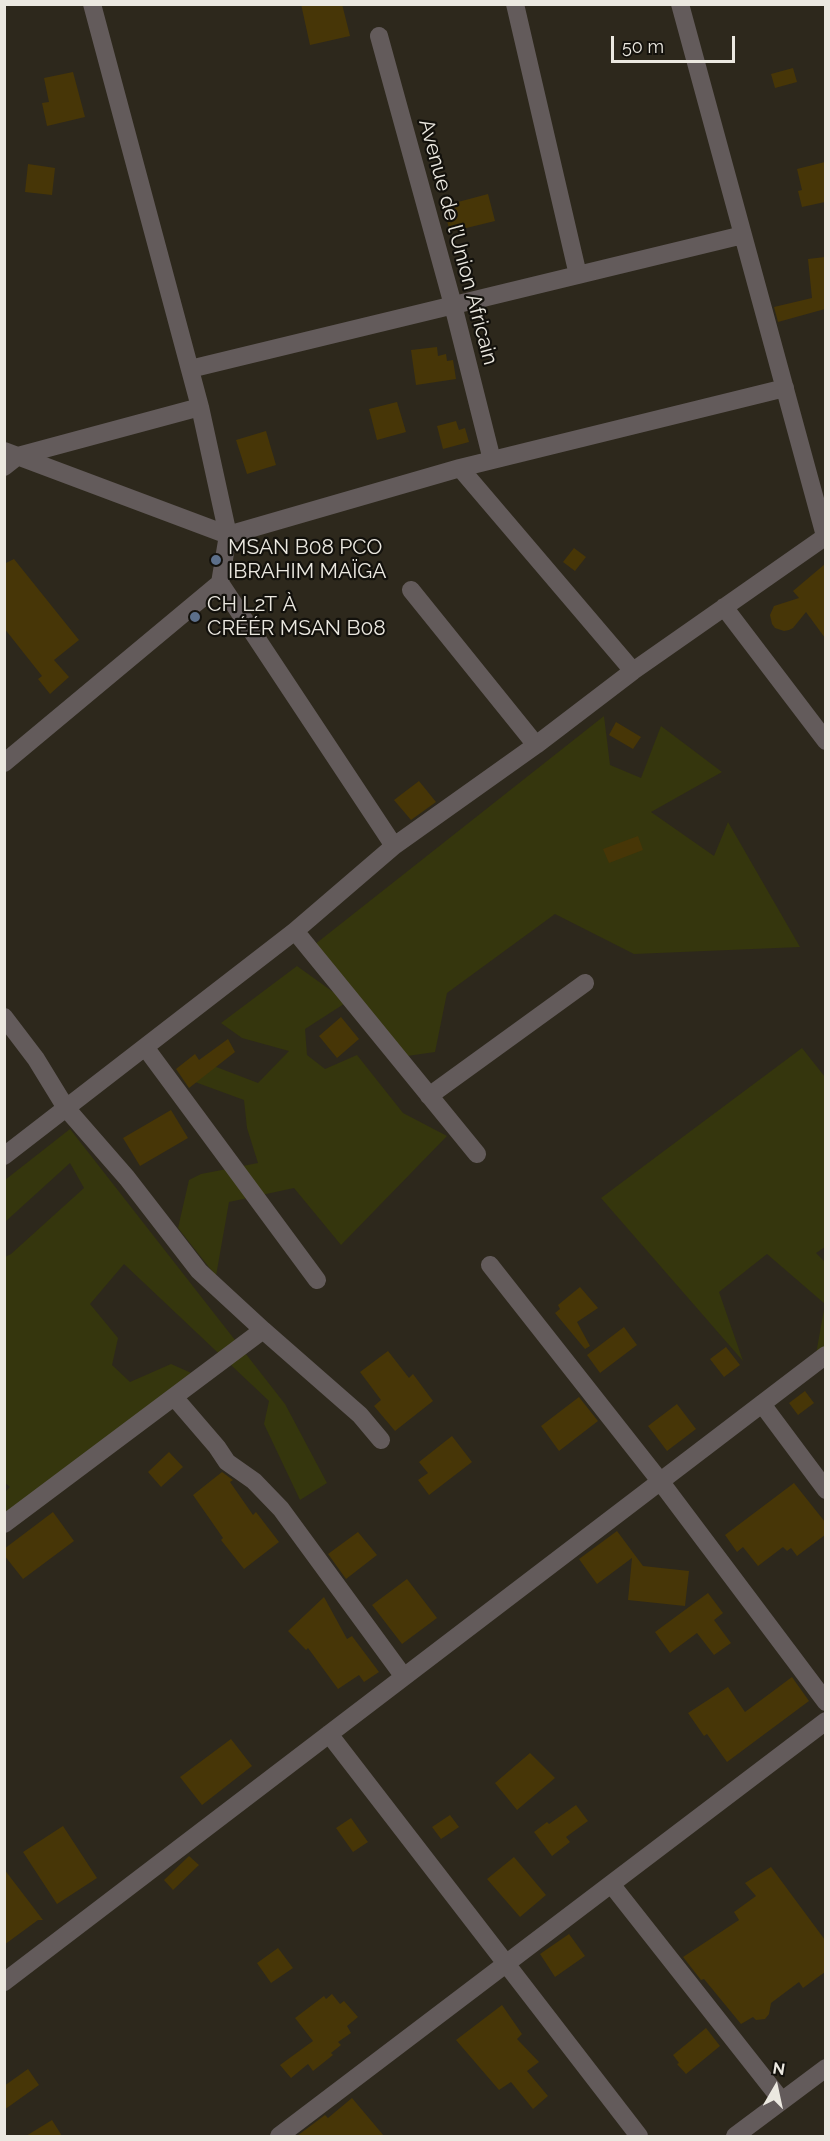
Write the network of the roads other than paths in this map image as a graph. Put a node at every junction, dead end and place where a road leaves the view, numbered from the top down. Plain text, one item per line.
1 (93, 4) edge
2 (515, 4) edge
3 (680, 4) edge
4 (379, 36) dead end
5 (742, 234) junction
6 (578, 275) junction
7 (453, 305) junction
8 (190, 369) junction
9 (785, 388) junction
10 (200, 406) junction
11 (9, 458) edge
12 (492, 460) junction
13 (460, 468) junction
14 (228, 535) junction
15 (825, 536) edge
16 (220, 583) junction
17 (411, 590) dead end
18 (724, 607) junction
19 (633, 671) junction
20 (825, 741) edge
21 (536, 745) junction
22 (4, 763) edge
23 (394, 846) junction
24 (295, 931) junction
25 (585, 982) dead end
26 (4, 1017) edge
27 (145, 1047) junction
28 (429, 1096) junction
29 (66, 1108) junction
30 (477, 1154) dead end
31 (4, 1156) edge
32 (490, 1265) dead end
33 (316, 1280) dead end
34 (262, 1330) junction
35 (825, 1355) edge
36 (174, 1397) junction
37 (762, 1404) junction
38 (381, 1440) dead end
39 (660, 1481) junction
40 (825, 1490) edge
41 (4, 1524) edge
42 (404, 1677) junction
43 (825, 1702) edge
44 (825, 1721) edge
45 (329, 1734) junction
46 (611, 1884) junction
47 (507, 1963) junction
48 (4, 1982) edge
49 (825, 2068) edge
50 (782, 2101) junction
51 (287, 2134) edge
52 (639, 2136) edge
53 (735, 2136) edge

1 - 8 street
2 - 6 street
3 - 5 street
4 - 7 street, Avenue de l’Union Africain
5 - 6 street
5 - 9 street
6 - 7 street
7 - 8 street
7 - 12 street, Avenue de l’Union Africain
8 - 10 street
9 - 12 street
9 - 15 street
10 - 11 street
10 - 14 street
11 - 14 street
12 - 13 street
13 - 14 street
13 - 19 street
14 - 16 street
15 - 18 street
16 - 22 street
16 - 23 street
17 - 21 street
18 - 19 street
18 - 20 street
19 - 21 street
21 - 23 street
23 - 24 street
24 - 27 street
24 - 28 street
25 - 28 street
26 - 29 street
27 - 29 street
27 - 33 street
28 - 30 street
29 - 31 street
29 - 34 street
32 - 39 street
34 - 36 street
34 - 38 street
35 - 37 street
36 - 41 street
36 - 42 street
37 - 39 street
37 - 40 street
39 - 42 street
39 - 43 street
42 - 45 street
44 - 46 street
45 - 47 street
45 - 48 street
46 - 47 street
46 - 50 street
47 - 51 street
47 - 52 street
49 - 50 street
50 - 53 street

